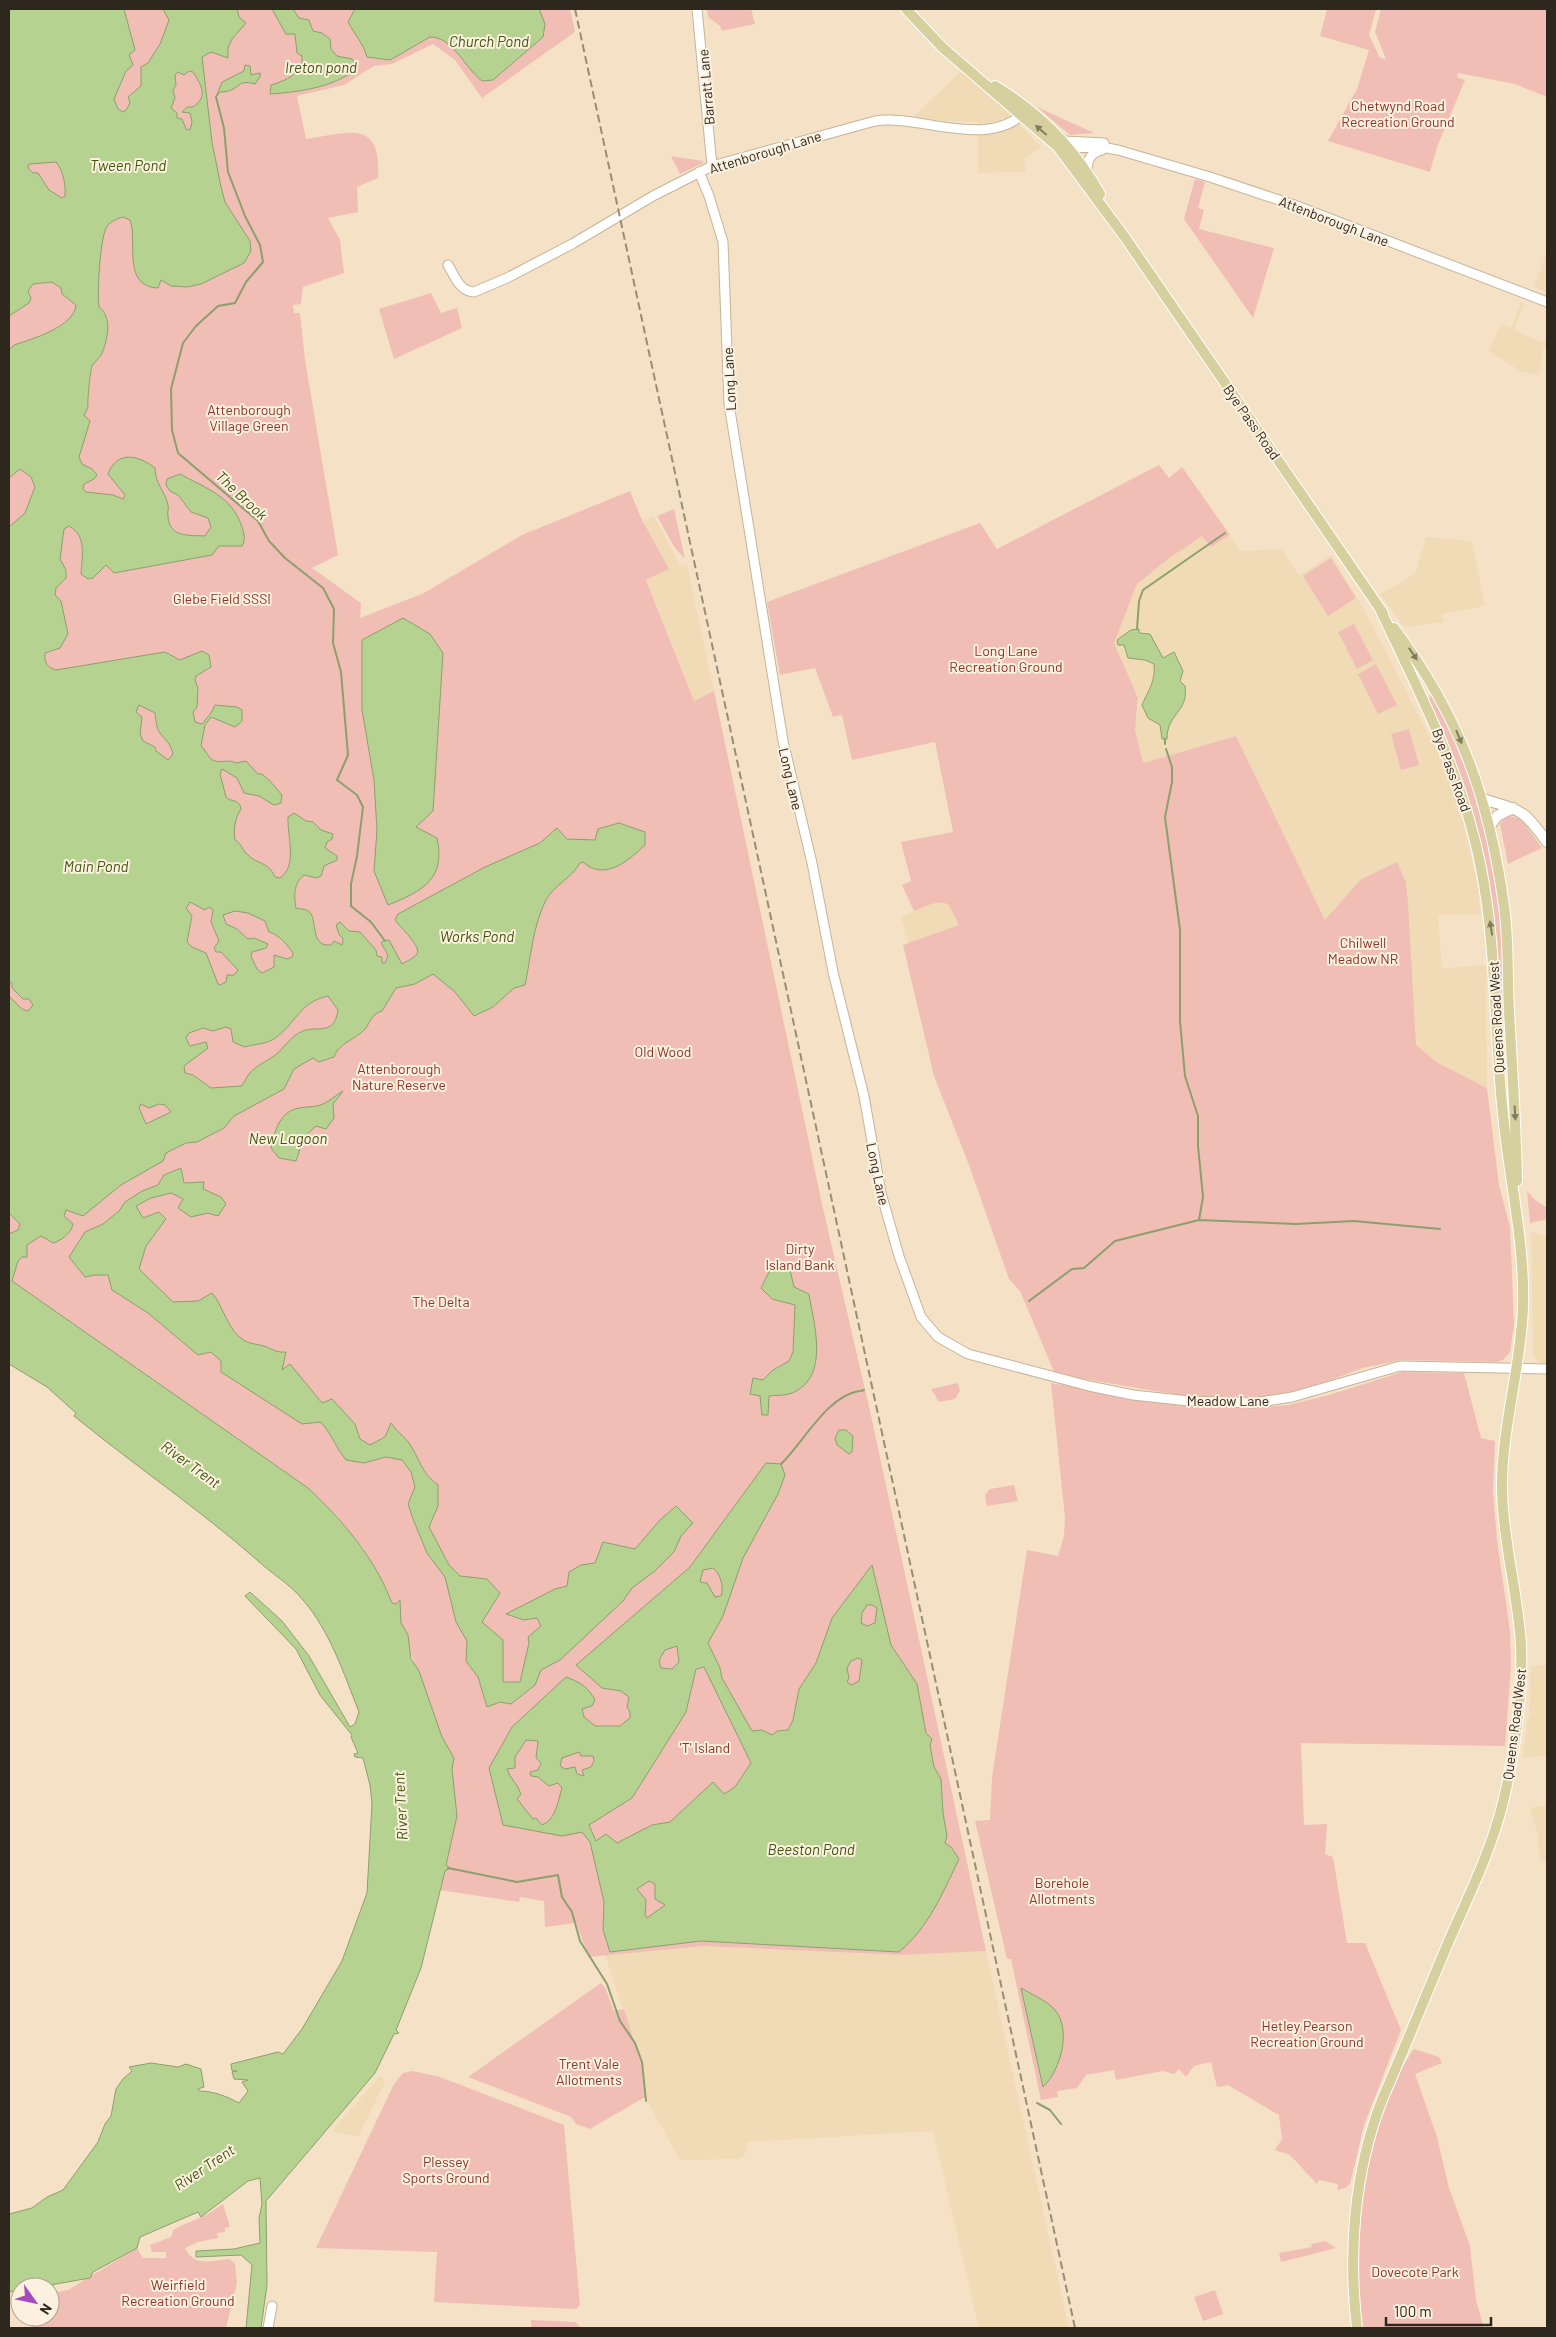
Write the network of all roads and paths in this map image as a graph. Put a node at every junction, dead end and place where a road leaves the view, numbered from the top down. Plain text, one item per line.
1 (697, 9) edge
2 (906, 9) edge
3 (1025, 111) junction
4 (1064, 145) junction
5 (1118, 150) junction
6 (712, 166) junction
7 (1087, 171) junction
8 (700, 172) junction
9 (1124, 236) junction
10 (448, 265) dead end
11 (1547, 302) edge
12 (1380, 609) junction
13 (1483, 799) junction
14 (1513, 808) junction
15 (1471, 822) joint
16 (1490, 826) junction
17 (1547, 842) edge
18 (1518, 1212) junction
19 (968, 1354) joint
20 (1516, 1369) junction
21 (1547, 1369) edge
22 (272, 2306) dead end
23 (268, 2328) edge
24 (1357, 2328) edge

1 - 6 street, Barratt Lane
2 - 3 main road, Bye Pass Road
3 - 4 main road, Bye Pass Road
3 - 6 street, Attenborough Lane
4 - 5 street, Attenborough Lane
4 - 7 main road, Bye Pass Road
4 - 9 main road, Bye Pass Road
5 - 7 street, Attenborough Lane
5 - 11 street, Attenborough Lane
6 - 8 street, Attenborough Lane
7 - 9 main road, Bye Pass Road
8 - 10 street, Attenborough Lane
8 - 19 street, Long Lane
9 - 12 main road, Bye Pass Road
12 -> 13 main road, Bye Pass Road
12 - 15 main road, Bye Pass Road
13 - 14 main road, Bye Pass Road
13 - 16 main road, Bye Pass Road
14 - 16 main road
14 - 17 main road, Bye Pass Road
18 -> 15 main road, Queens Road West
16 -> 18 main road, Queens Road West
18 - 20 main road, Queens Road West
19 - 20 street, Meadow Lane
20 - 21 street, Meadow Lane
20 - 24 main road, Queens Road West
22 - 23 street

